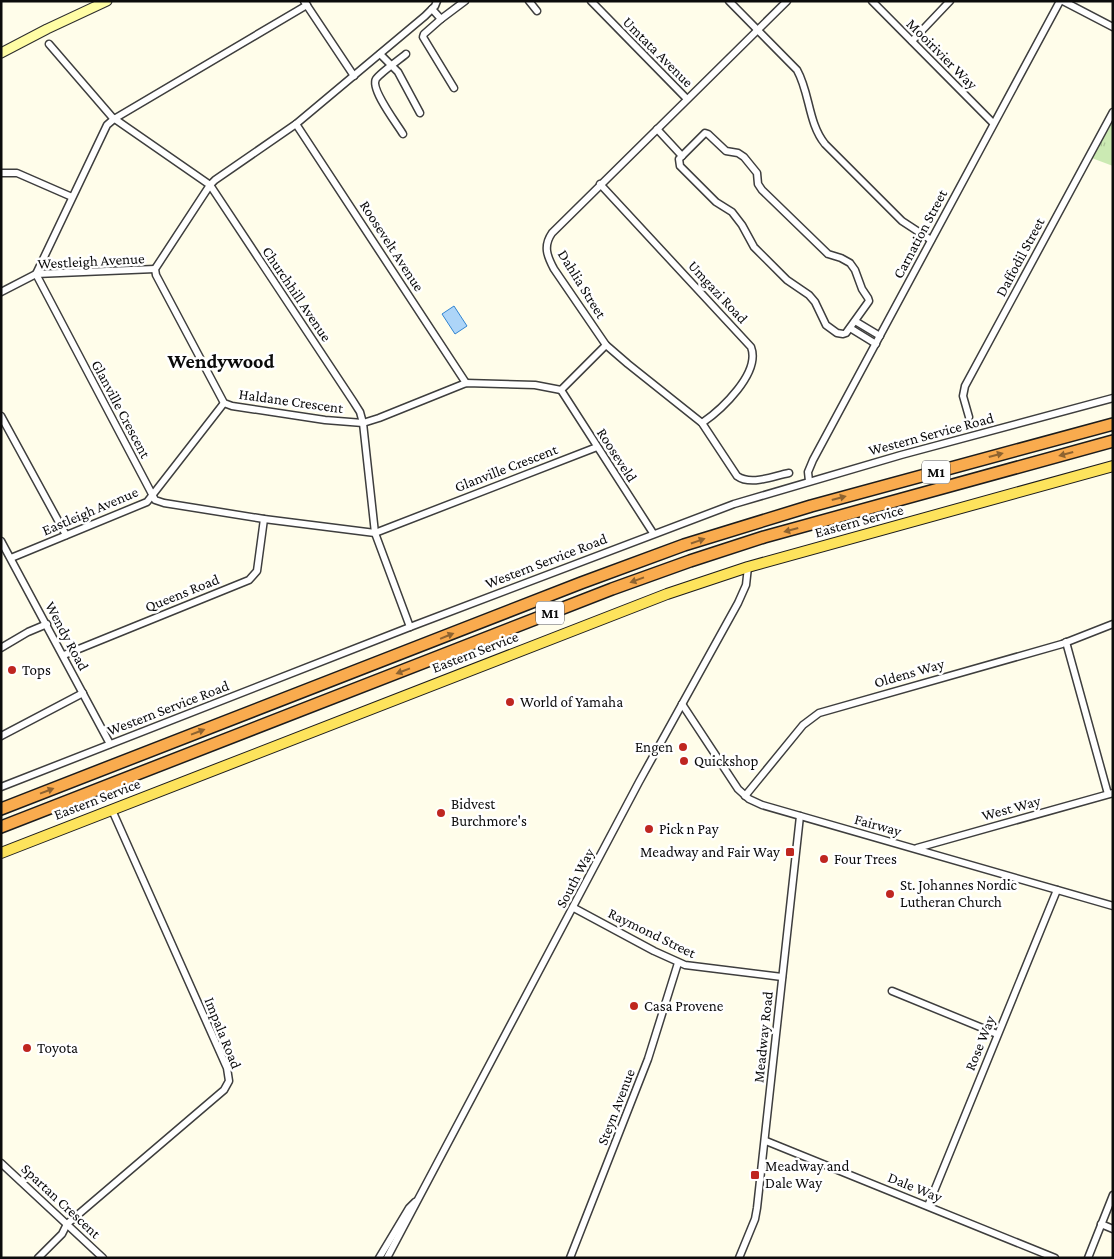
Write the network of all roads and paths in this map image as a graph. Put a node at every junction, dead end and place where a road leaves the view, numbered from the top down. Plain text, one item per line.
1 (99, 1) edge
2 (107, 1) edge
3 (437, 1) edge
4 (465, 1) edge
5 (529, 1) edge
6 (591, 1) edge
7 (729, 1) edge
8 (787, 1) edge
9 (872, 1) edge
10 (950, 1) edge
11 (1061, 1) edge
12 (306, 3) edge
13 (432, 9) junction
14 (537, 11) dead end
15 (441, 19) junction
16 (1113, 27) edge
17 (758, 30) junction
18 (912, 41) junction
19 (49, 44) dead end
20 (1, 48) edge
21 (1, 53) edge
22 (380, 54) junction
23 (406, 54) dead end
24 (392, 66) junction
25 (354, 76) junction
26 (454, 88) dead end
27 (687, 99) junction
28 (1113, 112) edge
29 (420, 113) dead end
30 (114, 119) junction
31 (296, 124) junction
32 (994, 124) junction
33 (657, 130) junction
34 (403, 134) dead end
35 (682, 156) junction
36 (1, 172) edge
37 (600, 184) junction
38 (210, 185) junction
39 (72, 197) junction
40 (931, 240) junction
41 (155, 269) junction
42 (36, 274) junction
43 (1, 292) edge
44 (855, 321) junction
45 (850, 328) junction
46 (880, 336) junction
47 (876, 344) junction
48 (606, 345) junction
49 (466, 383) junction
50 (561, 390) junction
51 (1113, 398) edge
52 (224, 403) junction
53 (1, 416) edge
54 (969, 417) dead end
55 (363, 423) junction
56 (702, 423) junction
57 (1113, 424) edge
58 (1113, 441) edge
59 (597, 447) junction
60 (1113, 466) edge
61 (789, 473) dead end
62 (809, 481) junction
63 (152, 496) junction
64 (264, 519) junction
65 (375, 533) junction
66 (654, 533) junction
67 (66, 535) junction
68 (1, 541) edge
69 (10, 558) junction
70 (748, 567) junction
71 (47, 624) junction
72 (1113, 624) edge
73 (410, 627) junction
74 (1066, 642) junction
75 (1, 648) edge
76 (64, 655) junction
77 (83, 693) junction
78 (682, 704) junction
79 (1, 736) edge
80 (110, 744) junction
81 (1, 787) edge
82 (1110, 793) edge
83 (745, 796) junction
84 (1, 809) edge
85 (112, 810) junction
86 (800, 816) junction
87 (1, 827) edge
88 (916, 848) junction
89 (1, 853) edge
90 (1057, 890) junction
91 (1113, 906) edge
92 (574, 908) junction
93 (678, 963) junction
94 (782, 977) junction
95 (892, 991) dead end
96 (997, 1034) junction
97 (766, 1141) junction
98 (1, 1163) edge
99 (1113, 1195) edge
100 (418, 1199) junction
101 (928, 1206) junction
102 (67, 1224) junction
103 (1101, 1224) junction
104 (1113, 1229) edge
105 (38, 1258) edge
106 (103, 1258) edge
107 (379, 1258) edge
108 (387, 1258) edge
109 (570, 1258) edge
110 (739, 1258) edge
111 (1055, 1258) edge
112 (1088, 1258) edge

1 - 20 main road
2 - 21 main road
3 - 13 street
4 - 15 street
5 - 14 street
6 - 27 street, Umtata Avenue
7 - 17 street
8 - 17 street, Dahlia Street
9 - 18 street, Mooirivier Way
10 - 18 street
11 - 16 street
11 - 32 street, Carnation Street
12 - 25 street
12 - 30 street
13 - 15 street
13 - 22 street
15 - 26 street
17 - 27 street, Dahlia Street
17 - 40 street
18 - 32 street, Mooirivier Way
19 - 30 street, Churchhill Avenue
22 - 24 street
22 - 25 street
23 - 24 street
24 - 29 street
24 - 34 street
25 - 31 street
27 - 33 street, Dahlia Street
28 - 54 street, Daffodil Street
30 - 38 street, Churchhill Avenue
30 - 39 street
31 - 38 street
31 - 49 street, Roosevelt Avenue
32 - 40 street, Carnation Street
33 - 35 street
33 - 37 street, Dahlia Street
35 - 44 street
35 - 45 street
36 - 39 street
37 - 48 street, Dahlia Street
37 - 56 street, Umgazi Road
38 - 41 street
38 - 55 street, Churchhill Avenue
39 - 42 street
40 - 46 street, Carnation Street
41 - 42 street, Westleigh Avenue
41 - 52 street, Haldane Crescent
42 - 43 street, Westleigh Avenue
42 - 63 street, Glanville Crescent
44 - 45 street
44 - 46 street
45 - 47 street
46 - 47 street, Carnation Street
47 - 62 street, Carnation Street
48 - 50 street
48 - 56 street, Dahlia Street
49 - 50 street, Haldane Crescent
49 - 55 street, Haldane Crescent
50 - 59 street, Rooseveld
51 - 62 street, Western Service Road
52 - 55 street, Haldane Crescent
52 - 63 street, Eastleigh Avenue
53 - 67 street
55 - 65 street, Churchhill Avenue
56 - 61 street, Dahlia Street
84 -> 57 highway, M1
58 -> 87 highway, M1
59 - 65 street, Glanville Crescent
59 - 66 street, Rooseveld
60 - 70 main road, Eastern Service
62 - 66 street, Western Service Road
63 - 64 street, Glanville Crescent
63 - 67 street, Eastleigh Avenue
64 - 65 street, Glanville Crescent
64 - 76 street, Queens Road
65 - 73 street, Churchhill Avenue
66 - 73 street, Western Service Road
67 - 69 street, Eastleigh Avenue
68 - 69 street, Wendy Road
69 - 71 street, Wendy Road
70 - 78 street, South Way
70 - 85 main road, Eastern Service
71 - 75 street
71 - 76 street, Wendy Road
72 - 74 street, Oldens Way
73 - 80 street, Western Service Road
74 - 82 street
74 - 83 street, Oldens Way
76 - 77 street, Wendy Road
77 - 79 street
77 - 80 street, Wendy Road
78 - 83 street, Fairway
78 - 92 street, South Way
80 - 81 street, Western Service Road
82 - 88 street, West Way
83 - 86 street, Fairway
85 - 89 main road, Eastern Service
85 - 102 street, Impala Road
86 - 88 street, Fairway
86 - 94 street, Meadway Road
88 - 90 street, Fairway
90 - 91 street, Fairway
90 - 96 street, Rose Way
92 - 93 street, Raymond Street
92 - 100 street, South Way
93 - 94 street, Raymond Street
93 - 109 street, Steyn Avenue
94 - 97 street, Meadway Road
95 - 96 street
96 - 101 street, Rose Way
97 - 101 street, Dale Way
97 - 110 street, Meadway Road
98 - 102 street, Spartan Crescent
99 - 103 street
100 - 107 street, South Way
100 - 108 street, South Way
101 - 111 street, Dale Way
102 - 105 street, Impala Road
102 - 106 street, Spartan Crescent
103 - 104 street
103 - 112 street

